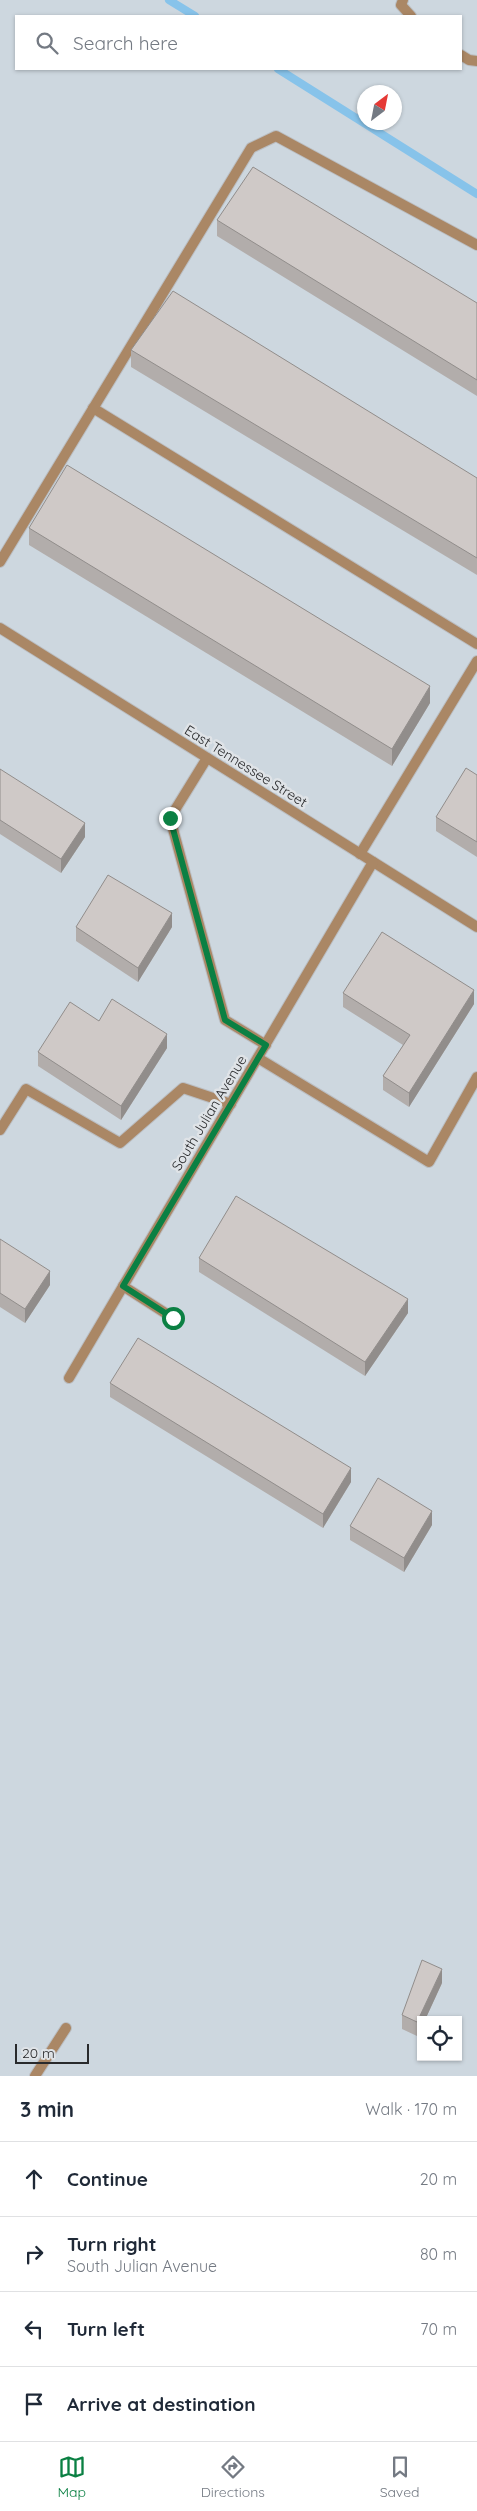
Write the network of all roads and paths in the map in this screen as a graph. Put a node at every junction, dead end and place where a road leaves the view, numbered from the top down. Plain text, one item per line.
1 (403, 0) edge
2 (410, 15) edge
3 (462, 56) edge
4 (477, 61) edge
5 (477, 245) edge
6 (93, 408) junction
7 (0, 562) edge
8 (0, 628) edge
9 (477, 644) edge
10 (477, 661) edge
11 (207, 758) junction
12 (360, 854) junction
13 (374, 862) junction
14 (477, 927) edge
15 (266, 1045) junction
16 (258, 1058) junction
17 (477, 1077) edge
18 (231, 1104) junction
19 (0, 1130) edge
20 (123, 1286) junction
21 (173, 1318) dead end
22 (69, 1378) dead end
23 (66, 2028) dead end
24 (35, 2076) edge

1 - 2 street
3 - 4 street
5 - 6 street
6 - 7 street
6 - 9 street
8 - 11 street, East Tennessee Street
10 - 12 street
11 - 12 street, East Tennessee Street
11 - 15 street
12 - 13 street, East Tennessee Street
13 - 14 street, East Tennessee Street
13 - 15 street, South Julian Avenue
15 - 16 street, South Julian Avenue
16 - 17 street
16 - 18 street, South Julian Avenue
18 - 19 street
18 - 20 street, South Julian Avenue
20 - 21 street
20 - 22 street, South Julian Avenue
23 - 24 street

